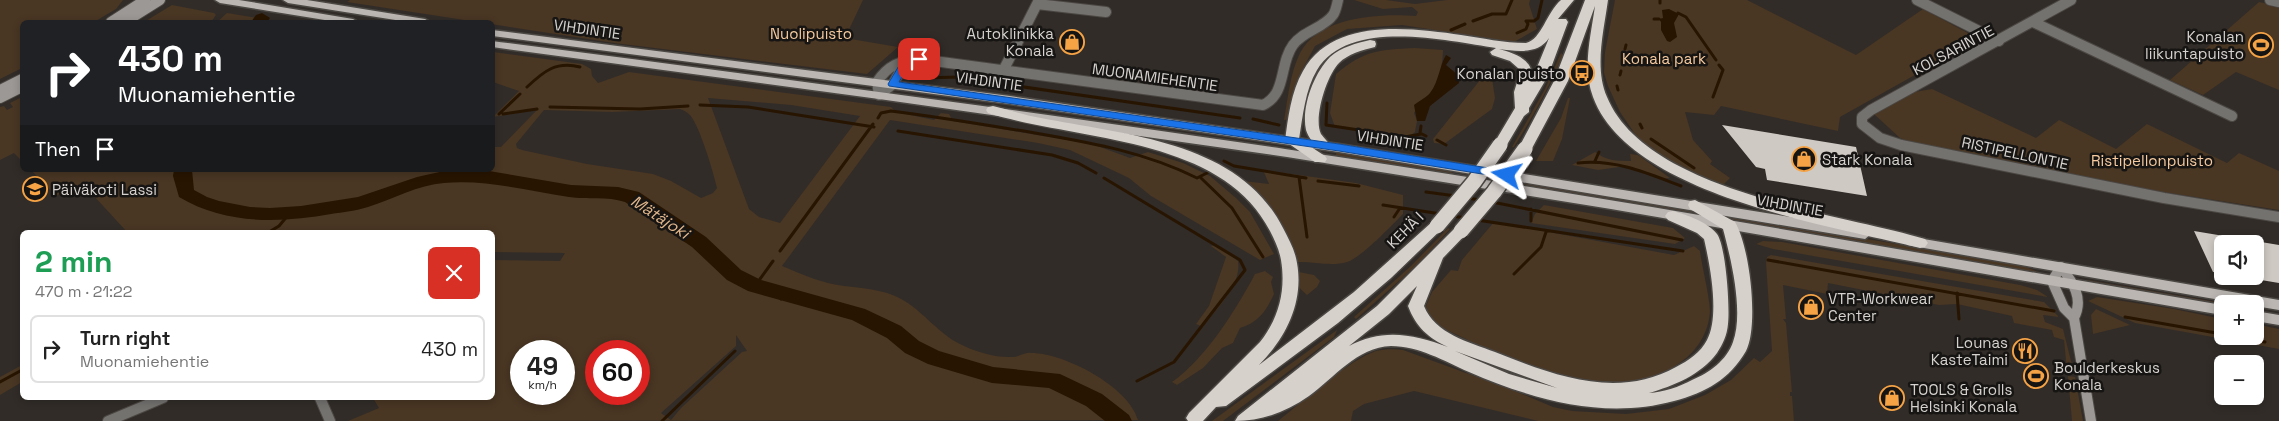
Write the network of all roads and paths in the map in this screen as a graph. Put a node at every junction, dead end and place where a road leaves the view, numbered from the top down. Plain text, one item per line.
1 (146, 0) edge
2 (160, 0) edge
3 (220, 0) edge
4 (288, 0) edge
5 (1338, 0) edge
6 (1569, 0) edge
7 (1591, 0) edge
8 (1602, 0) edge
9 (1916, 0) edge
10 (2071, 0) edge
11 (2270, 0) edge
12 (1038, 2) edge
13 (2279, 2) edge
14 (1106, 12) dead end
15 (115, 20) edge
16 (128, 20) edge
17 (341, 20) edge
18 (413, 20) edge
19 (2033, 22) junction
20 (495, 33) edge
21 (1999, 41) junction
22 (495, 44) edge
23 (906, 61) junction
24 (1004, 69) junction
25 (20, 80) edge
26 (877, 82) junction
27 (893, 84) junction
28 (20, 88) edge
29 (0, 90) edge
30 (879, 95) junction
31 (0, 98) edge
32 (993, 110) junction
33 (1522, 112) junction
34 (2232, 116) dead end
35 (1867, 130) joint
36 (1292, 141) junction
37 (1322, 152) junction
38 (1695, 205) junction
39 (1673, 216) junction
40 (2279, 217) edge
41 (1730, 226) junction
42 (1920, 244) junction
43 (1436, 259) junction
44 (2061, 267) junction
45 (2052, 281) junction
46 (2075, 285) junction
47 (2279, 305) edge
48 (2214, 309) edge
49 (2074, 318) junction
50 (2264, 318) edge
51 (2279, 320) edge
52 (158, 400) edge
53 (321, 400) edge
54 (1249, 418) edge
55 (1193, 420) edge
56 (108, 421) edge
57 (330, 421) edge
58 (2091, 421) edge

1 - 15 street
2 - 16 street
3 - 17 main road
4 - 18 main road
5 - 24 street, MUONAMIEHENTIE
6 - 33 highway, KEHÄ I
6 - 36 highway
7 - 43 highway, bridge
8 - 42 highway
9 - 21 street
10 - 19 street, KOLSARINTIE
11 - 13 street
12 - 14 street
12 - 24 street
19 - 21 street, KOLSARINTIE
19 - 34 street
20 - 26 main road, VIHDINTIE
21 - 35 street, KOLSARINTIE
22 - 30 main road, VIHDINTIE
23 - 24 street, MUONAMIEHENTIE
23 - 26 street, MUONAMIEHENTIE
23 - 27 street
25 - 29 street
26 - 27 main road, VIHDINTIE
26 - 30 street
27 - 30 street
27 - 36 main road, VIHDINTIE
28 - 31 street
30 - 32 main road, VIHDINTIE
32 - 37 main road, VIHDINTIE
32 - 55 highway
33 - 37 highway
33 - 55 highway, KEHÄ I, bridge
35 - 40 street, RISTIPELLONTIE
36 - 37 highway
37 - 38 main road, VIHDINTIE
37 - 39 main road, VIHDINTIE
38 - 41 highway
38 - 42 main road, VIHDINTIE
39 - 41 main road, VIHDINTIE
39 - 43 highway
41 - 45 main road, VIHDINTIE
41 - 54 highway
42 - 44 main road, VIHDINTIE
43 - 54 highway
44 - 45 street
44 - 46 street
44 - 47 main road, VIHDINTIE
45 - 46 main road, VIHDINTIE
45 - 49 street
46 - 48 main road, VIHDINTIE
46 - 49 street
49 - 58 street
50 - 51 main road
52 - 56 street
53 - 57 street

